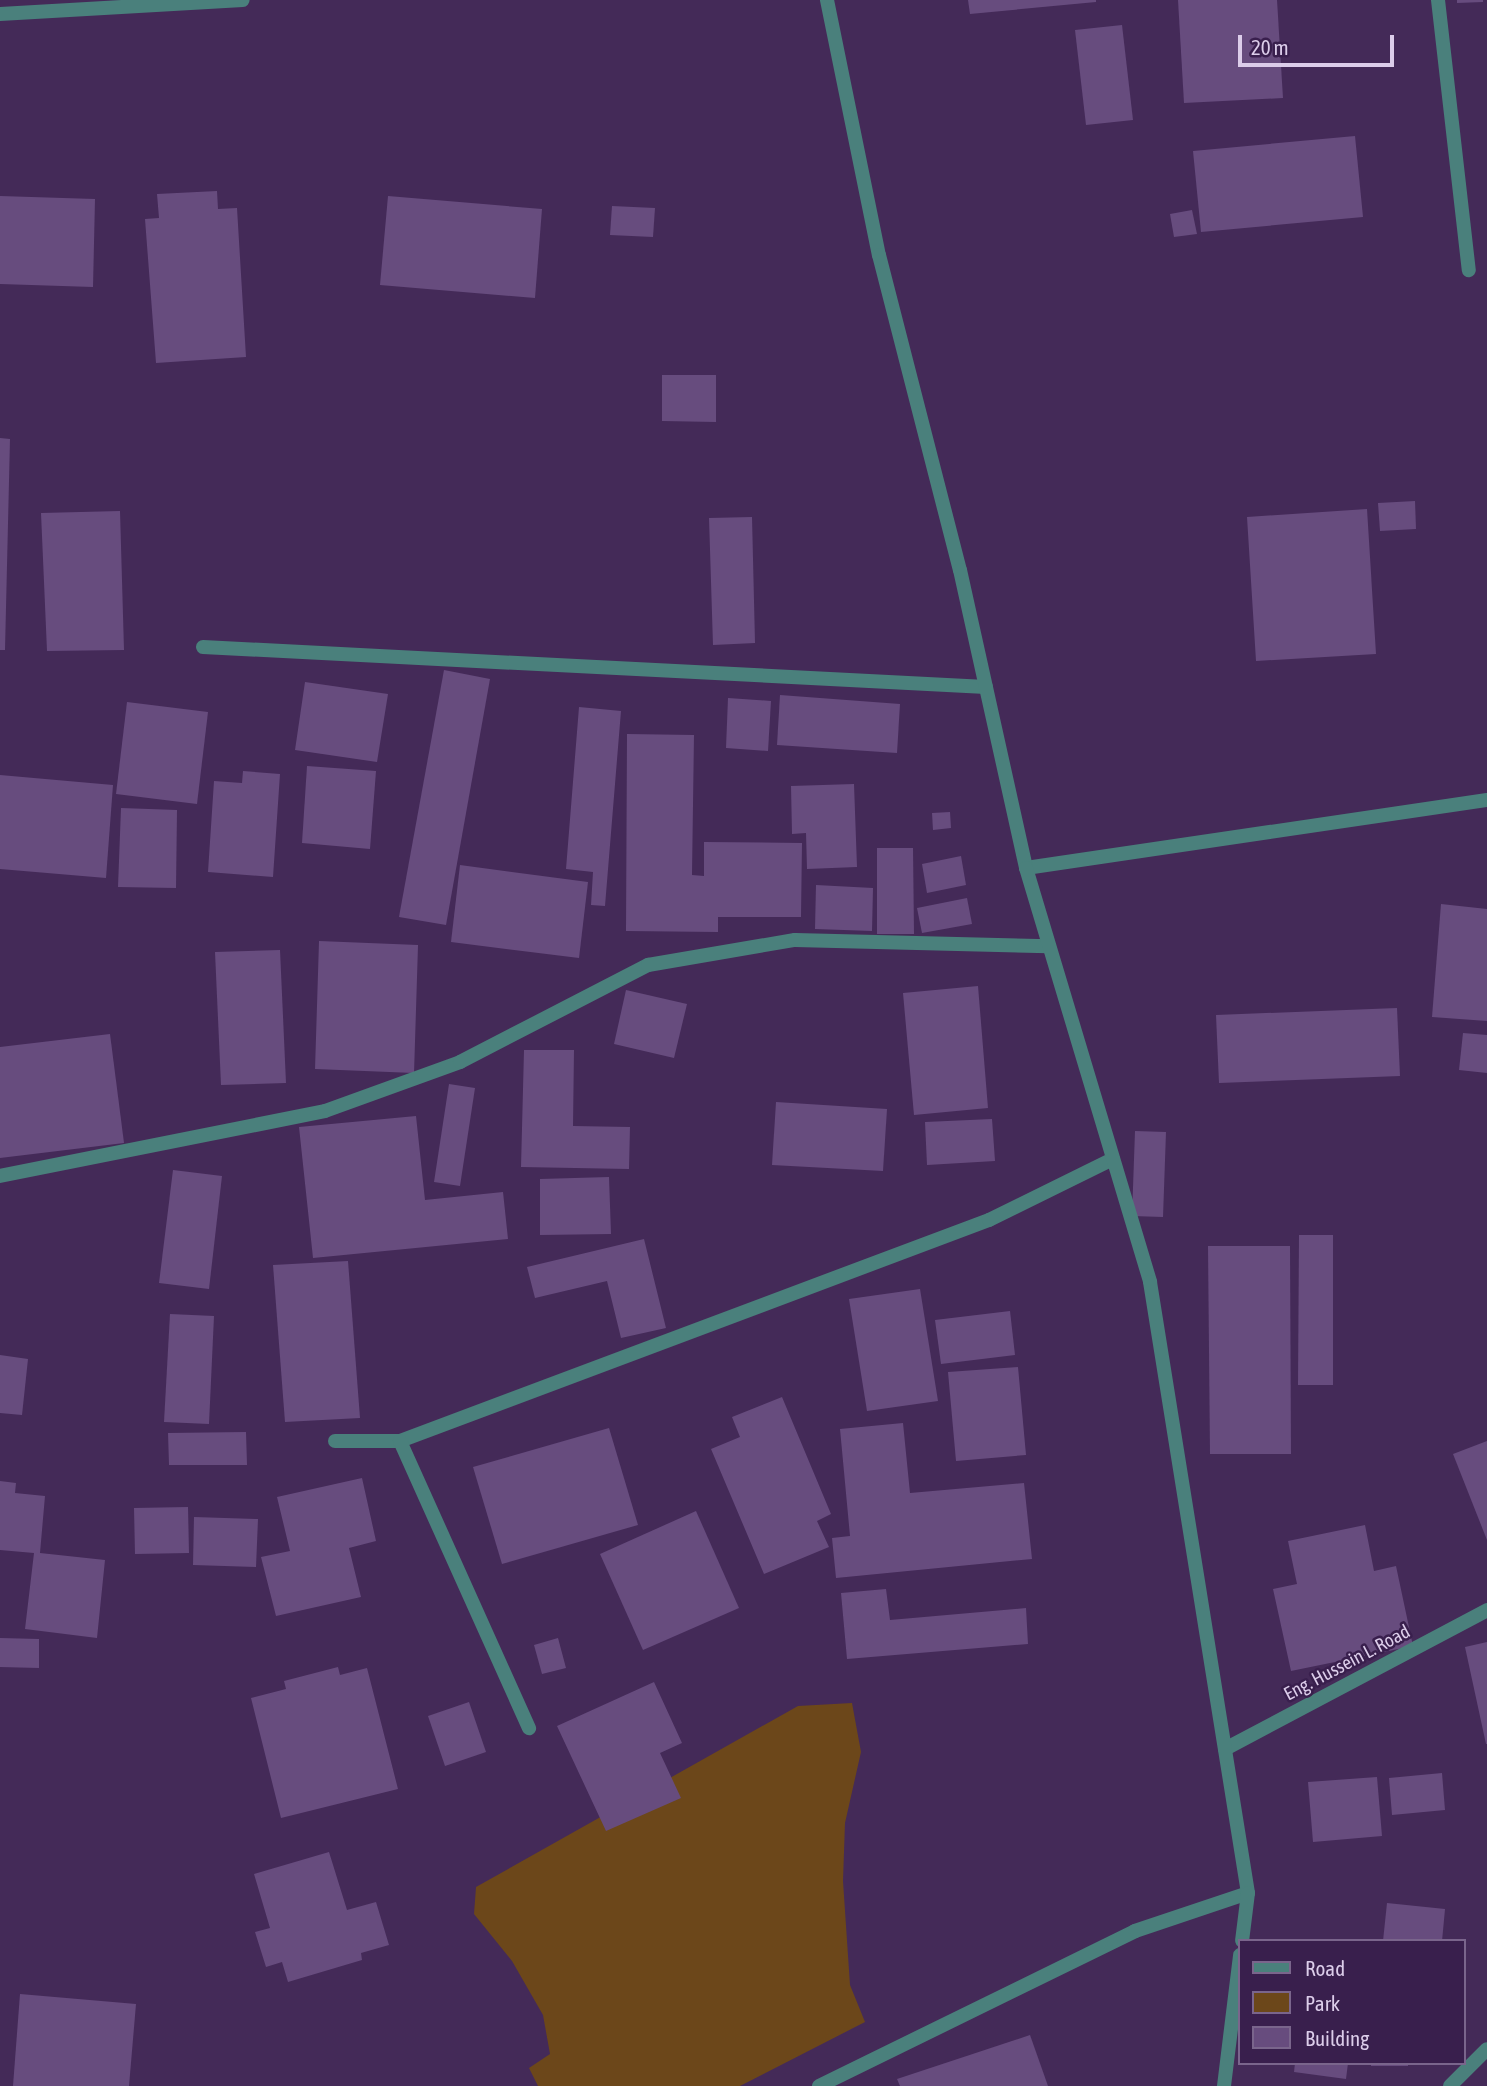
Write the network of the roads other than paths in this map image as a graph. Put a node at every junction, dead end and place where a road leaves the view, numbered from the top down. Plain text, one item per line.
1 (243, 0) edge
2 (827, 0) edge
3 (1438, 0) edge
4 (0, 14) edge
5 (1469, 270) dead end
6 (203, 647) dead end
7 (986, 687) junction
8 (1487, 800) edge
9 (1026, 868) junction
10 (1049, 946) junction
11 (1113, 1159) junction
12 (0, 1176) edge
13 (335, 1441) dead end
14 (400, 1441) junction
15 (1487, 1610) edge
16 (529, 1728) dead end
17 (1225, 1749) junction
18 (1248, 1893) junction
19 (1242, 1939) edge
20 (1238, 1971) edge
21 (1487, 2048) edge
22 (819, 2086) edge
23 (1224, 2086) edge
24 (1450, 2086) edge
25 (1465, 2086) edge

1 - 4 street
2 - 7 street
3 - 5 street
6 - 7 street
7 - 9 street
8 - 9 street
9 - 10 street
10 - 11 street
10 - 12 street
11 - 14 street
11 - 17 street
13 - 14 street
14 - 16 street
15 - 17 street, Eng. Hussein L. Road
17 - 18 street
18 - 19 street
18 - 22 street
20 - 23 street
21 - 24 street
21 - 25 street

